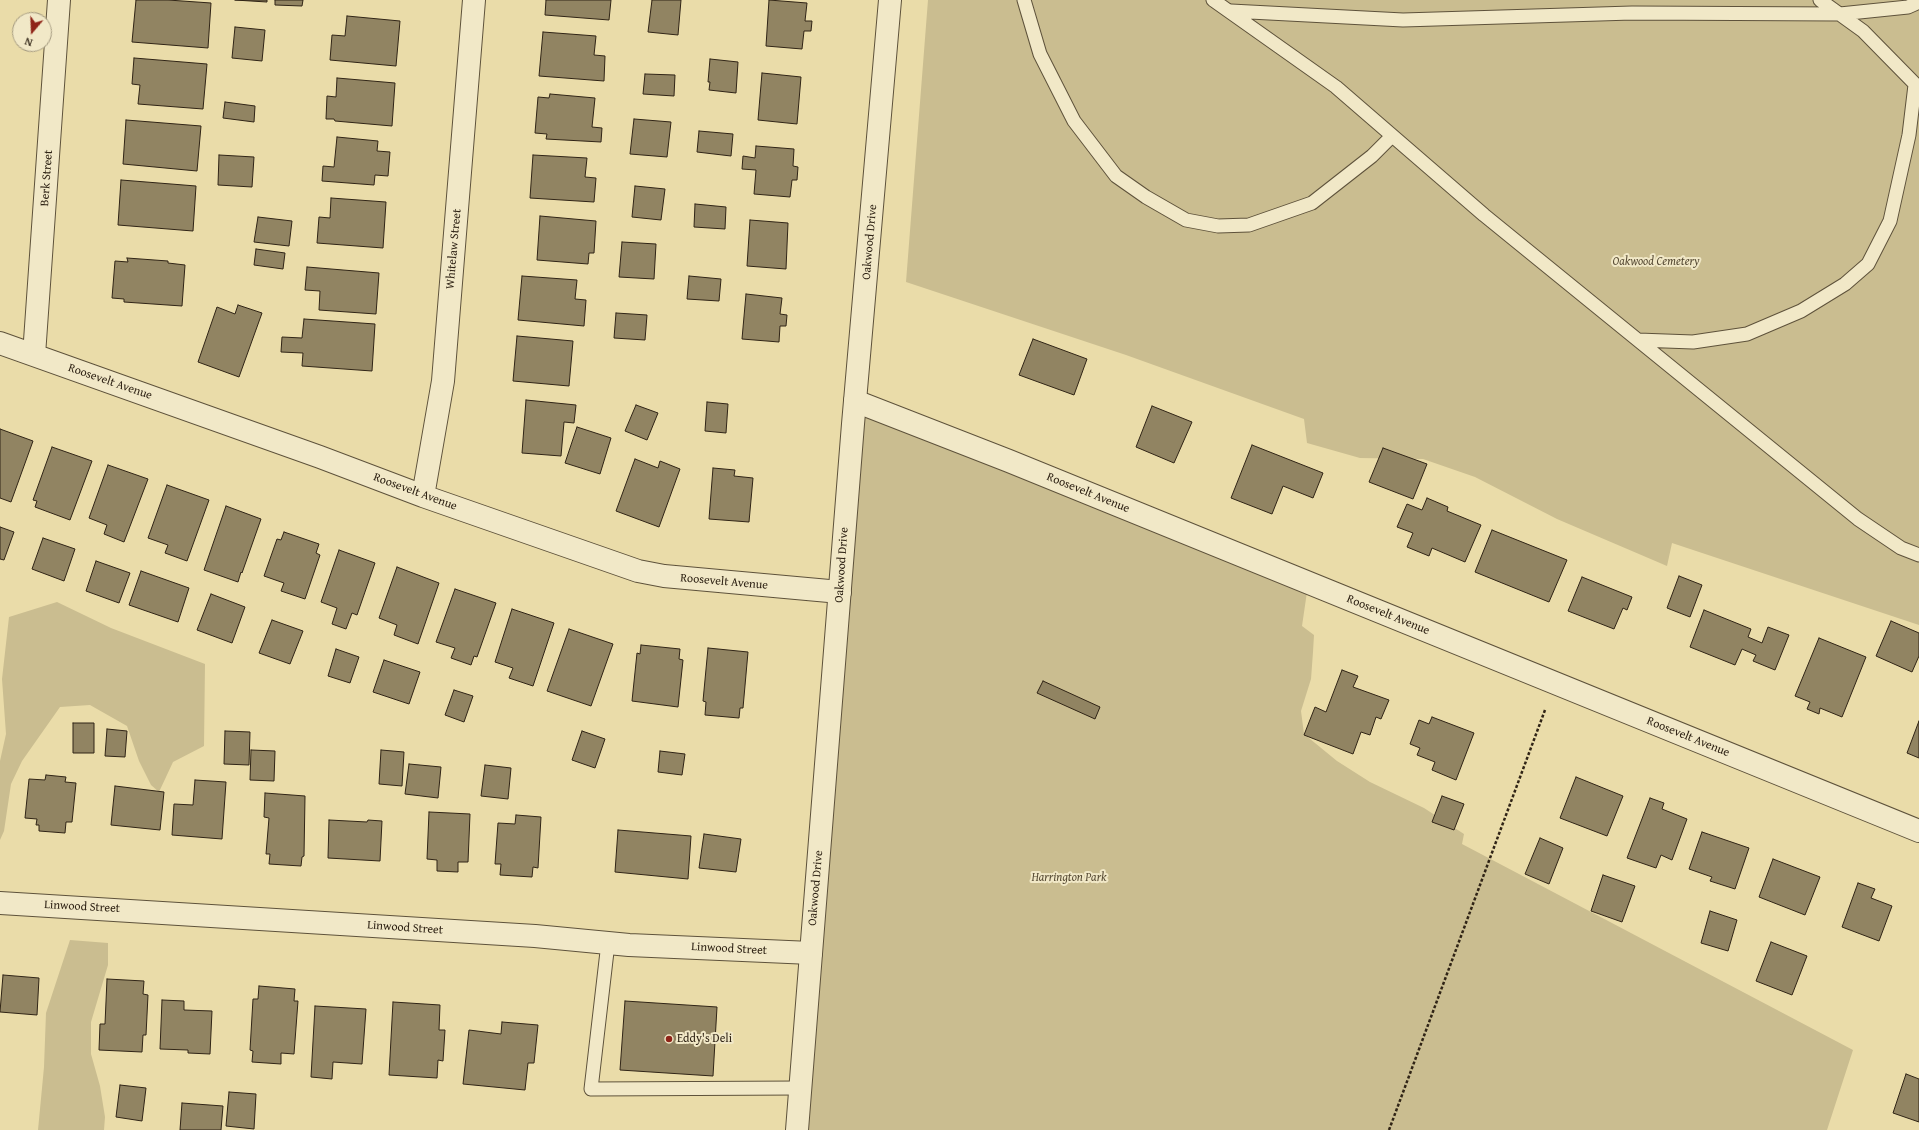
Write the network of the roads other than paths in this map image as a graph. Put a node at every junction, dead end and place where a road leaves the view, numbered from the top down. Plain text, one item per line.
1 (59, 0) edge
2 (474, 0) edge
3 (890, 0) edge
4 (1024, 0) edge
5 (1213, 0) edge
6 (1820, 0) edge
7 (1919, 2) edge
8 (1231, 12) junction
9 (1840, 14) junction
10 (1917, 86) edge
11 (1392, 136) junction
12 (1638, 340) junction
13 (0, 343) edge
14 (34, 355) junction
15 (855, 401) junction
16 (424, 496) junction
17 (1919, 555) edge
18 (840, 592) junction
19 (1919, 831) edge
20 (0, 903) edge
21 (608, 943) junction
22 (811, 954) junction
23 (800, 1088) junction
24 (797, 1130) edge

1 - 14 street, Berk Street
2 - 16 street, Whitelaw Street
3 - 15 street, Oakwood Drive
4 - 11 lane
5 - 8 lane
6 - 9 lane
7 - 9 lane
8 - 9 lane
8 - 11 lane
9 - 10 lane
10 - 12 lane
11 - 12 lane
12 - 17 lane
13 - 14 street, Roosevelt Avenue
14 - 16 street, Roosevelt Avenue
15 - 18 street, Oakwood Drive
15 - 19 street, Roosevelt Avenue
16 - 18 street, Roosevelt Avenue
18 - 22 street, Oakwood Drive
20 - 21 street, Linwood Street
21 - 22 street, Linwood Street
21 - 23 lane
22 - 23 street, Oakwood Drive
23 - 24 street, Oakwood Drive

